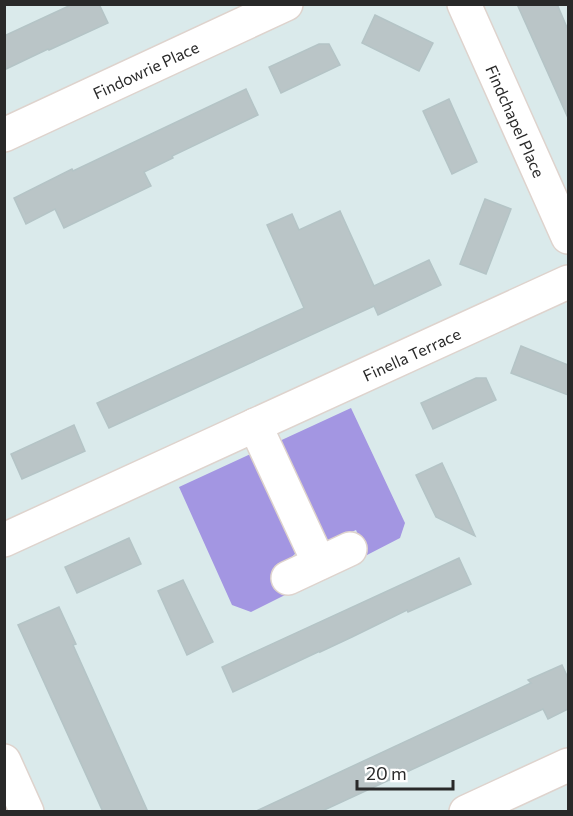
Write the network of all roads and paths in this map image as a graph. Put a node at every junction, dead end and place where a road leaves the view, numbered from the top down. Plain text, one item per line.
1 (286, 4) edge
2 (464, 4) edge
3 (4, 135) edge
4 (568, 237) edge
5 (568, 282) edge
6 (255, 425) junction
7 (4, 540) edge
8 (350, 549) dead end
9 (319, 563) junction
10 (288, 578) dead end
11 (4, 761) edge
12 (568, 765) edge
13 (27, 812) edge
14 (466, 812) edge

1 - 3 street, Findowrie Place
2 - 4 street, Findchapel Place
5 - 6 street, Finella Terrace
6 - 7 street, Finella Terrace
6 - 9 street
8 - 9 street
9 - 10 street
11 - 13 street
12 - 14 street

